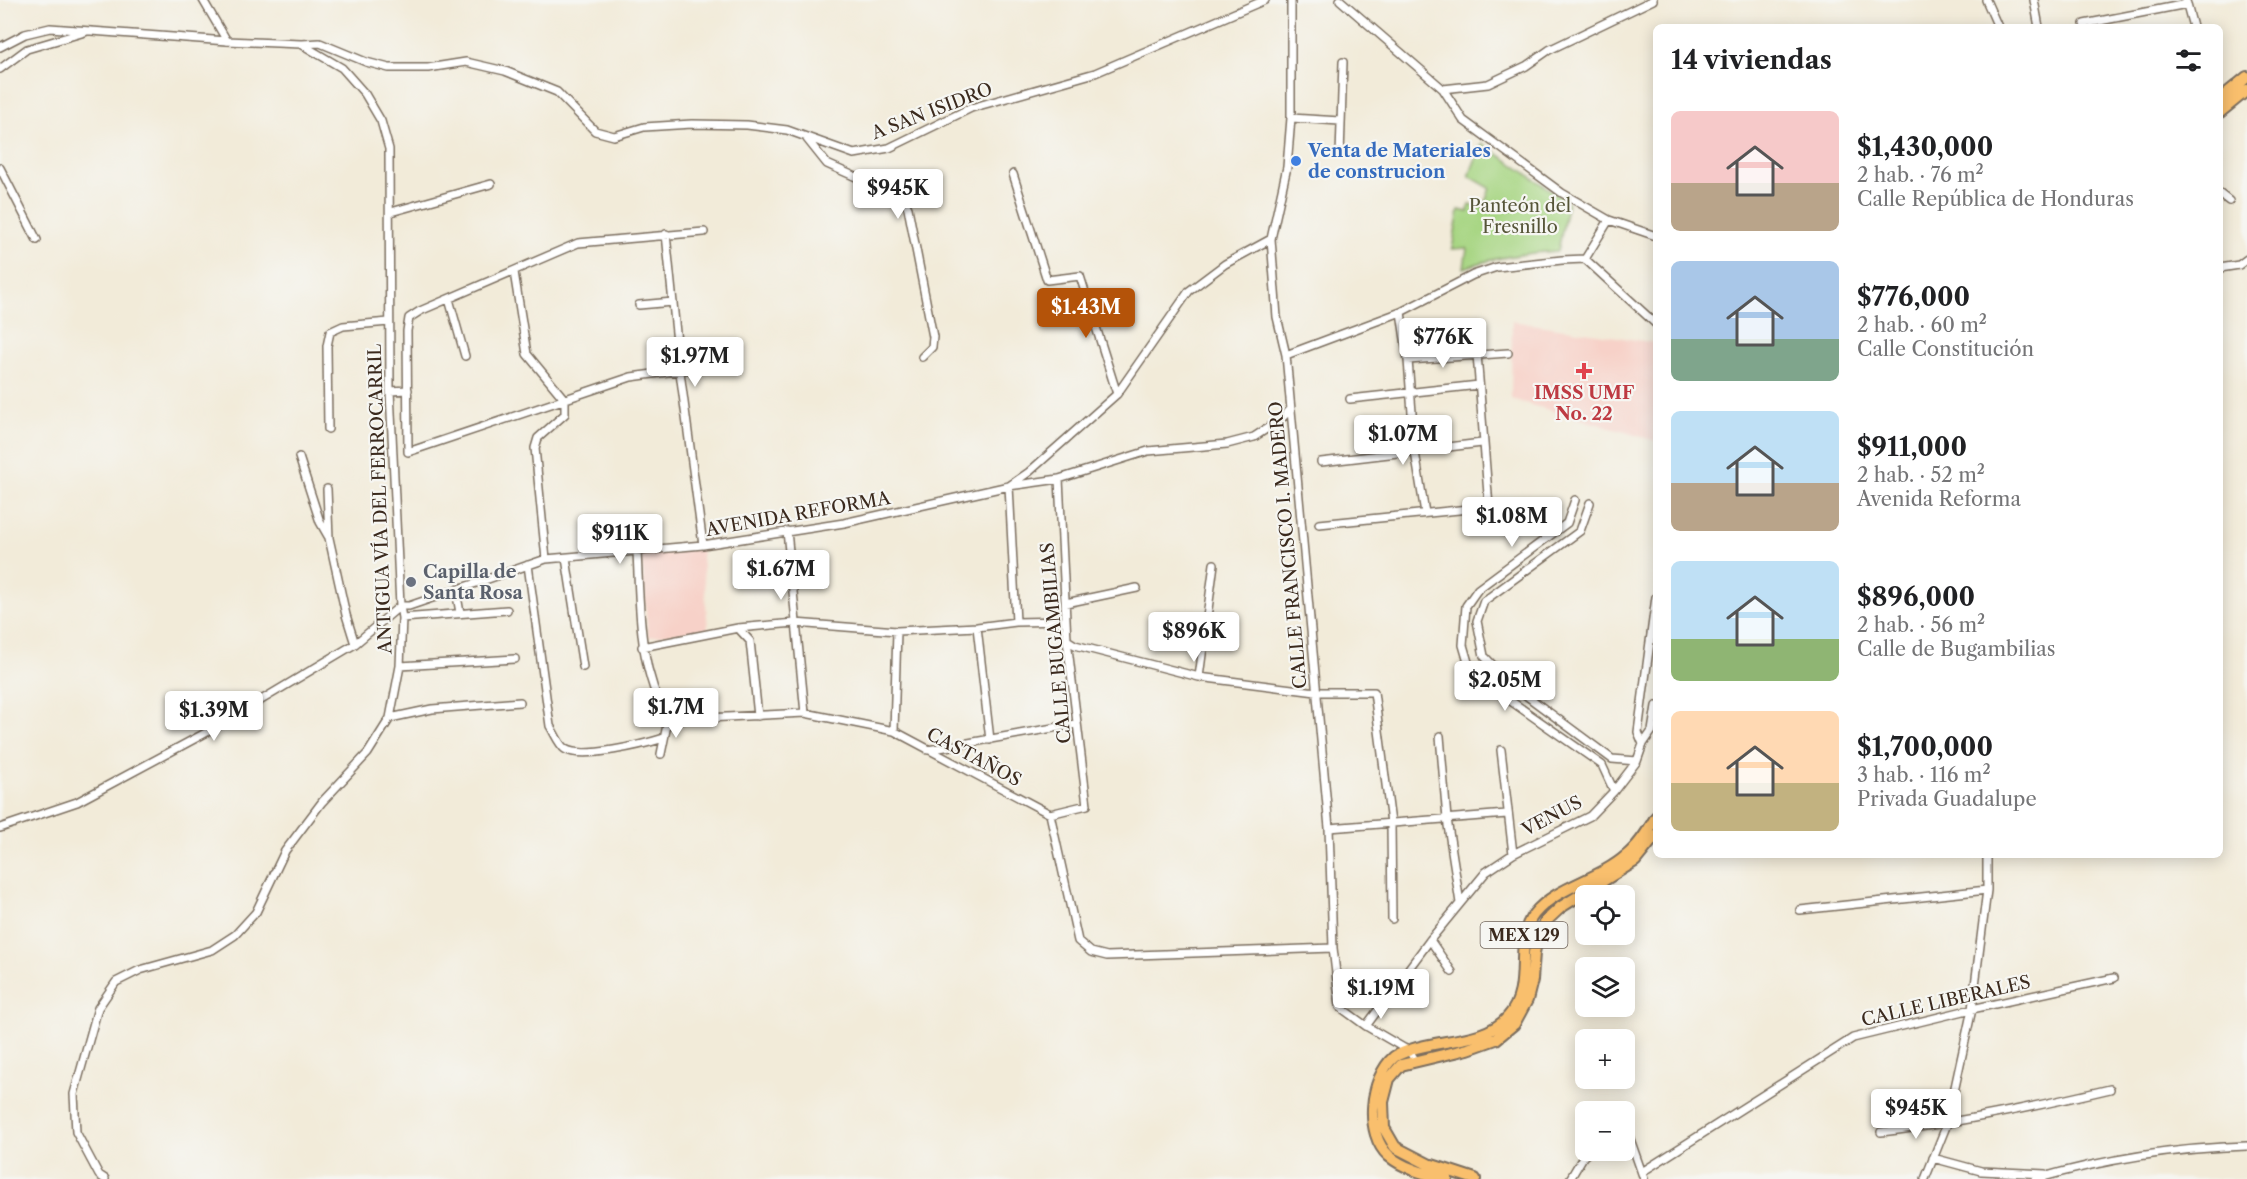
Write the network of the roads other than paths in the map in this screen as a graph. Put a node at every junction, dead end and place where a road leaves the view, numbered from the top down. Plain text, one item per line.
1 (203, 0) edge
2 (1265, 0) edge
3 (1291, 0) edge
4 (1340, 0) edge
5 (1653, 0) edge
6 (1986, 0) edge
7 (2034, 0) edge
8 (2186, 2) edge
9 (1997, 24) edge
10 (2038, 24) edge
11 (2084, 24) dead end
12 (2192, 24) edge
13 (90, 31) junction
14 (226, 41) junction
15 (301, 44) junction
16 (0, 47) edge
17 (1343, 62) dead end
18 (0, 69) edge
19 (2247, 77) edge
20 (1443, 88) junction
21 (2247, 90) edge
22 (2223, 97) edge
23 (2223, 110) edge
24 (1291, 118) junction
25 (1340, 121) junction
26 (805, 137) junction
27 (1340, 154) dead end
28 (0, 168) edge
29 (1013, 174) dead end
30 (491, 183) dead end
31 (2223, 196) edge
32 (2229, 201) dead end
33 (391, 212) junction
34 (1609, 220) junction
35 (704, 232) dead end
36 (666, 234) junction
37 (1653, 235) edge
38 (1271, 239) junction
39 (38, 240) dead end
40 (2247, 259) edge
41 (1585, 260) junction
42 (2239, 265) junction
43 (2247, 267) edge
44 (2223, 268) edge
45 (514, 272) junction
46 (449, 299) junction
47 (673, 302) junction
48 (639, 305) dead end
49 (1401, 312) junction
50 (1653, 321) edge
51 (389, 322) junction
52 (1508, 353) dead end
53 (1477, 354) junction
54 (1286, 355) junction
55 (465, 356) dead end
56 (922, 357) dead end
57 (1408, 360) junction
58 (727, 364) dead end
59 (680, 372) junction
60 (1479, 385) junction
61 (408, 390) junction
62 (390, 391) junction
63 (1411, 392) junction
64 (1117, 394) junction
65 (1350, 399) dead end
66 (565, 400) junction
67 (1290, 409) junction
68 (328, 429) dead end
69 (1482, 443) junction
70 (1415, 452) junction
71 (299, 457) dead end
72 (1321, 462) dead end
73 (1059, 478) junction
74 (1009, 486) junction
75 (327, 489) dead end
76 (1575, 500) dead end
77 (1590, 503) dead end
78 (1425, 513) junction
79 (1319, 524) dead end
80 (787, 531) junction
81 (329, 538) junction
82 (703, 545) junction
83 (637, 551) junction
84 (566, 558) junction
85 (546, 559) junction
86 (1214, 564) dead end
87 (528, 565) junction
88 (1137, 588) dead end
89 (456, 590) junction
90 (1066, 603) junction
91 (400, 606) junction
92 (1466, 606) junction
93 (507, 610) dead end
94 (1481, 610) junction
95 (460, 613) junction
96 (402, 618) junction
97 (1653, 620) edge
98 (1066, 621) junction
99 (1016, 622) junction
100 (795, 623) junction
101 (977, 627) junction
102 (738, 628) junction
103 (897, 631) junction
104 (1067, 640) junction
105 (355, 644) junction
106 (642, 646) junction
107 (515, 659) dead end
108 (400, 666) junction
109 (583, 667) dead end
110 (1199, 677) junction
111 (1316, 692) junction
112 (520, 702) dead end
113 (805, 713) junction
114 (758, 716) junction
115 (390, 718) junction
116 (668, 720) junction
117 (1076, 724) junction
118 (1653, 725) edge
119 (894, 731) junction
120 (1440, 736) dead end
121 (664, 738) junction
122 (990, 740) junction
123 (1643, 744) junction
124 (928, 750) junction
125 (1501, 750) dead end
126 (662, 754) dead end
127 (1612, 759) junction
128 (1637, 760) junction
129 (1603, 767) junction
130 (1614, 791) junction
131 (1050, 814) junction
132 (1507, 814) junction
133 (1447, 819) junction
134 (1653, 822) edge
135 (1391, 823) junction
136 (0, 828) edge
137 (1329, 828) junction
138 (1653, 839) edge
139 (1513, 854) junction
140 (1987, 858) edge
141 (1987, 890) junction
142 (1460, 903) junction
143 (1800, 910) dead end
144 (1392, 919) dead end
145 (1430, 940) junction
146 (1333, 948) junction
147 (1452, 972) dead end
148 (2114, 978) dead end
149 (1972, 1009) junction
150 (1366, 1026) junction
151 (1409, 1051) junction
152 (1416, 1061) junction
153 (2110, 1089) dead end
154 (1947, 1124) junction
155 (1881, 1132) dead end
156 (2247, 1146) edge
157 (1635, 1153) edge
158 (1933, 1158) junction
159 (1581, 1161) edge
160 (1429, 1173) edge
161 (1643, 1175) edge
162 (2051, 1175) junction
163 (105, 1179) edge
164 (1446, 1179) edge
165 (1475, 1179) edge
166 (1570, 1179) edge
167 (1925, 1179) edge
168 (2036, 1179) edge

1 - 14 street
2 - 26 street, A SAN ISIDRO
3 - 24 street, CALLE FRANCISCO I. MADERO
4 - 20 street
5 - 20 street
6 - 9 street
7 - 10 street
8 - 11 street
8 - 12 street
13 - 14 street, ANTIGUA VÍA DEL FERROCARRIL
13 - 16 street, ANTIGUA VÍA DEL FERROCARRIL
13 - 18 street
14 - 15 street, ANTIGUA VÍA DEL FERROCARRIL
15 - 26 street, A SAN ISIDRO
15 - 33 street, ANTIGUA VÍA DEL FERROCARRIL
17 - 25 street
19 - 22 main road
20 - 34 street
21 - 23 main road
24 - 25 street
24 - 38 street, CALLE FRANCISCO I. MADERO
25 - 27 street
26 - 56 street
28 - 39 street
29 - 64 street
30 - 33 street
31 - 32 street
33 - 51 street, ANTIGUA VÍA DEL FERROCARRIL
34 - 37 street
34 - 41 street
35 - 36 street
36 - 45 street
36 - 47 street
38 - 54 street, CALLE FRANCISCO I. MADERO
38 - 64 street
40 - 42 street
41 - 49 street
41 - 50 street
42 - 43 street
42 - 44 street
45 - 46 street
45 - 66 street
46 - 55 street
46 - 61 street
47 - 48 street
47 - 59 street
49 - 54 street
49 - 57 street
51 - 62 street, ANTIGUA VÍA DEL FERROCARRIL
51 - 68 street
52 - 53 street
53 - 57 street
53 - 60 street
54 - 67 street, CALLE FRANCISCO I. MADERO
57 - 63 street
58 - 59 street
59 - 66 street
59 - 82 street
60 - 63 street
60 - 69 street
61 - 62 street
61 - 66 street
62 - 91 street, ANTIGUA VÍA DEL FERROCARRIL
63 - 65 street
63 - 70 street
64 - 74 street
66 - 85 street
67 - 73 street, AVENIDA REFORMA
67 - 111 street, CALLE FRANCISCO I. MADERO
69 - 70 street
69 - 78 street
70 - 72 street
70 - 78 street
71 - 81 street
73 - 74 street, AVENIDA REFORMA
73 - 90 street, CALLE BUGAMBILIAS
74 - 80 street, AVENIDA REFORMA
74 - 99 street
75 - 81 street
76 - 92 street
77 - 94 street
78 - 79 street
80 - 82 street, AVENIDA REFORMA
80 - 100 street
81 - 105 street
82 - 83 street, AVENIDA REFORMA
83 - 84 street, AVENIDA REFORMA
83 - 106 street
84 - 85 street, AVENIDA REFORMA
84 - 109 street
85 - 87 street, AVENIDA REFORMA
86 - 110 street
87 - 89 street, AVENIDA REFORMA
87 - 121 street
88 - 90 street
89 - 91 street, AVENIDA REFORMA
89 - 95 street
90 - 98 street, CALLE BUGAMBILIAS
91 - 96 street, ANTIGUA VÍA DEL FERROCARRIL
91 - 105 street, AVENIDA REFORMA
92 - 94 street
92 - 129 street
93 - 95 street
94 - 127 street
95 - 96 street
96 - 108 street, ANTIGUA VÍA DEL FERROCARRIL
97 - 123 street
98 - 99 street
98 - 104 street, CALLE BUGAMBILIAS
99 - 101 street
100 - 102 street
100 - 103 street
100 - 113 street
101 - 103 street
101 - 122 street
102 - 106 street
102 - 114 street
103 - 119 street
104 - 110 street
104 - 117 street, CALLE BUGAMBILIAS
105 - 136 street, AVENIDA REFORMA
106 - 116 street
107 - 108 street
108 - 115 street, ANTIGUA VÍA DEL FERROCARRIL
110 - 111 street
111 - 135 street
111 - 137 street, CALLE FRANCISCO I. MADERO
112 - 115 street
113 - 114 street, CASTAÑOS
113 - 119 street, CASTAÑOS
114 - 116 street, CASTAÑOS
115 - 163 street, ANTIGUA VÍA DEL FERROCARRIL
116 - 121 street
117 - 122 street
117 - 131 street, CALLE BUGAMBILIAS
118 - 123 street, VENUS
119 - 124 street, CASTAÑOS
120 - 133 street
121 - 126 street
122 - 124 street
123 - 128 street, VENUS
124 - 131 street, CASTAÑOS
125 - 132 street
127 - 128 street
127 - 129 street
128 - 130 street, VENUS
129 - 130 street
130 - 139 street, VENUS
131 - 146 street
132 - 133 street
132 - 139 street
133 - 135 street
133 - 142 street
134 - 151 main road, MEX 129
135 - 137 street
135 - 144 street
137 - 146 street, CALLE FRANCISCO I. MADERO
138 - 152 main road, MEX 129
139 - 142 street, VENUS
140 - 141 street
141 - 143 street
141 - 149 street
142 - 145 street, VENUS
145 - 147 street
145 - 150 street, VENUS
146 - 150 street, CALLE FRANCISCO I. MADERO
148 - 149 street, CALLE LIBERALES
149 - 154 street
149 - 161 street, CALLE LIBERALES
150 - 151 street, CALLE FRANCISCO I. MADERO
151 - 152 street
151 - 160 main road, MEX 129
152 - 160 main road, MEX 129
153 - 154 street
154 - 155 street
154 - 158 street
156 - 162 street
157 - 161 street
158 - 162 street
158 - 167 street
159 - 166 street
160 - 164 main road, MEX 129
160 - 165 main road, MEX 129
162 - 168 street

